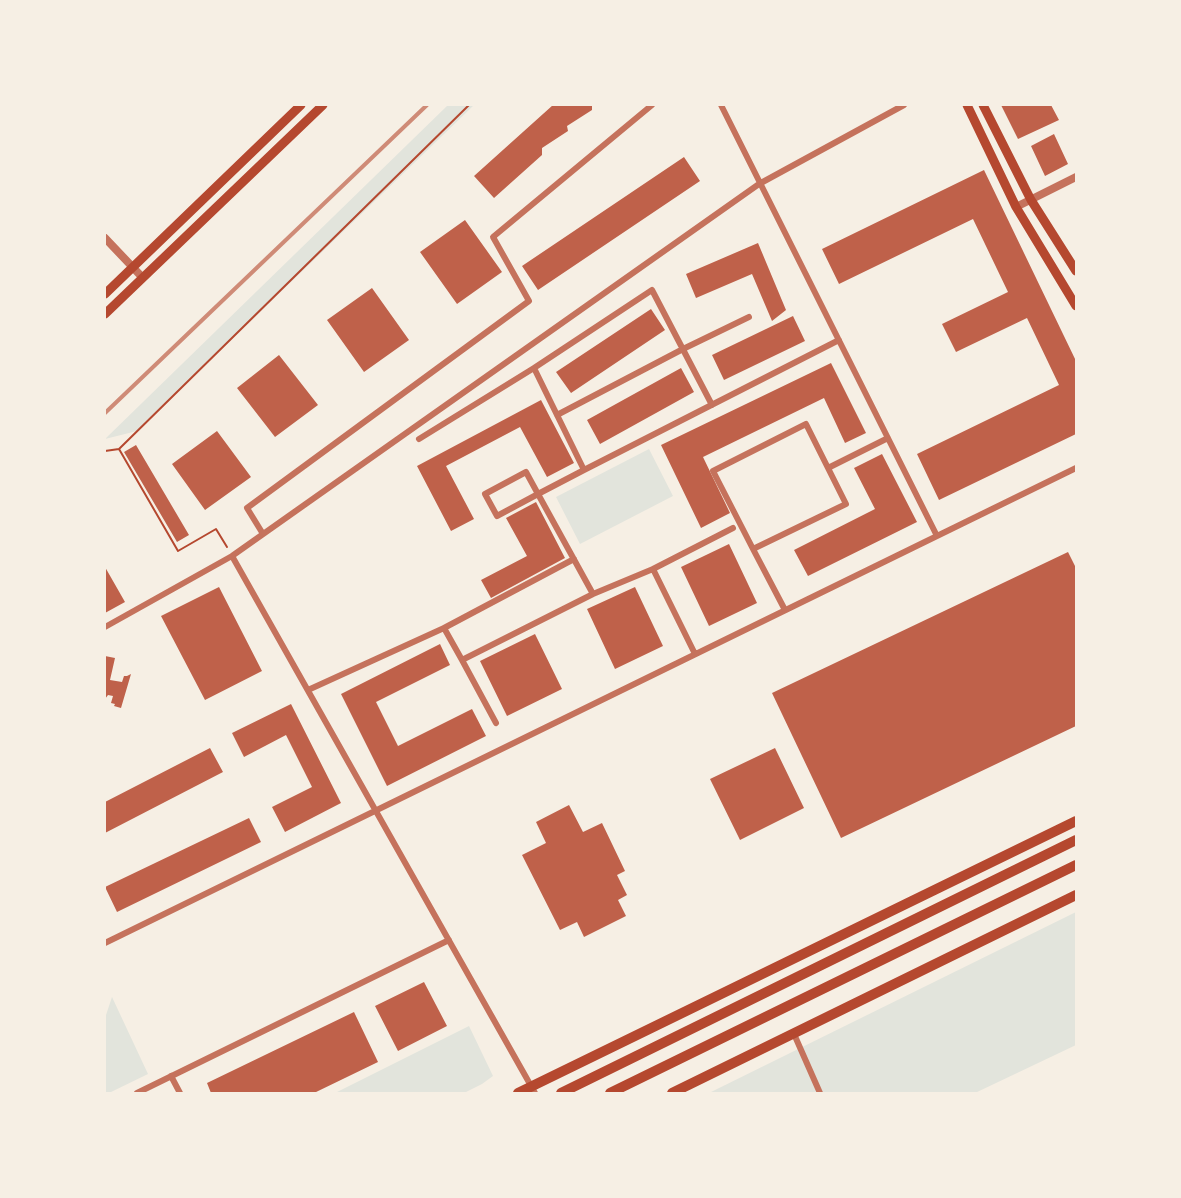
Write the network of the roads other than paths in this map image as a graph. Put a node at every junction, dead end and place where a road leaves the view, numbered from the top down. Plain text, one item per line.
1 (301, 105) edge
2 (323, 105) edge
3 (652, 105) edge
4 (721, 105) edge
5 (904, 105) edge
6 (967, 105) edge
7 (983, 105) edge
8 (1076, 177) edge
9 (759, 184) junction
10 (1031, 200) junction
11 (1016, 207) junction
12 (105, 238) edge
13 (132, 267) junction
14 (1076, 271) edge
15 (142, 277) junction
16 (105, 294) edge
17 (1076, 306) edge
18 (105, 314) edge
19 (750, 317) dead end
20 (839, 340) junction
21 (683, 349) junction
22 (534, 368) junction
23 (712, 405) junction
24 (557, 415) junction
25 (888, 438) junction
26 (419, 439) dead end
27 (828, 468) junction
28 (1076, 468) edge
29 (584, 470) junction
30 (538, 494) junction
31 (733, 528) dead end
32 (263, 534) junction
33 (937, 536) junction
34 (753, 549) junction
35 (232, 556) junction
36 (574, 559) junction
37 (653, 569) junction
38 (593, 594) junction
39 (785, 610) junction
40 (105, 627) edge
41 (444, 628) junction
42 (695, 654) junction
43 (462, 660) junction
44 (308, 690) junction
45 (496, 723) dead end
46 (376, 810) junction
47 (1076, 821) edge
48 (1076, 840) edge
49 (1076, 865) edge
50 (1076, 895) edge
51 (449, 940) junction
52 (105, 943) edge
53 (794, 1034) junction
54 (171, 1076) junction
55 (533, 1090) edge
56 (136, 1093) edge
57 (180, 1093) edge
58 (518, 1093) edge
59 (561, 1093) edge
60 (610, 1093) edge
61 (672, 1093) edge
62 (820, 1093) edge

1 - 13 main road
2 - 15 main road
3 - 32 street
4 - 9 street
5 - 9 street
6 - 11 main road
7 - 10 main road
8 - 10 street
9 - 20 street
9 - 32 street
10 - 11 street
10 - 14 main road
11 - 17 main road
12 - 13 street
13 - 15 street
13 - 16 main road
15 - 18 main road
19 - 21 street
20 - 23 street
20 - 25 street
21 - 22 street
21 - 23 street
21 - 24 street
22 - 24 street
22 - 26 street
23 - 29 street
24 - 29 street
25 - 27 street
25 - 33 street
27 - 34 street
27 - 34 street
28 - 33 street
29 - 30 street
30 - 30 street
30 - 36 street
31 - 37 street
32 - 35 street
33 - 39 street
34 - 39 street
35 - 40 street
35 - 44 street
36 - 38 street
36 - 41 street
37 - 38 street
37 - 42 street
38 - 43 street
39 - 42 street
41 - 43 street
41 - 44 street
42 - 46 street
43 - 45 street
44 - 46 street
46 - 51 street
46 - 52 street
47 - 55 main road
48 - 59 main road
49 - 60 main road
50 - 53 main road
51 - 54 street
51 - 55 street
53 - 61 main road
53 - 62 street
54 - 56 street
54 - 57 street
55 - 58 main road

